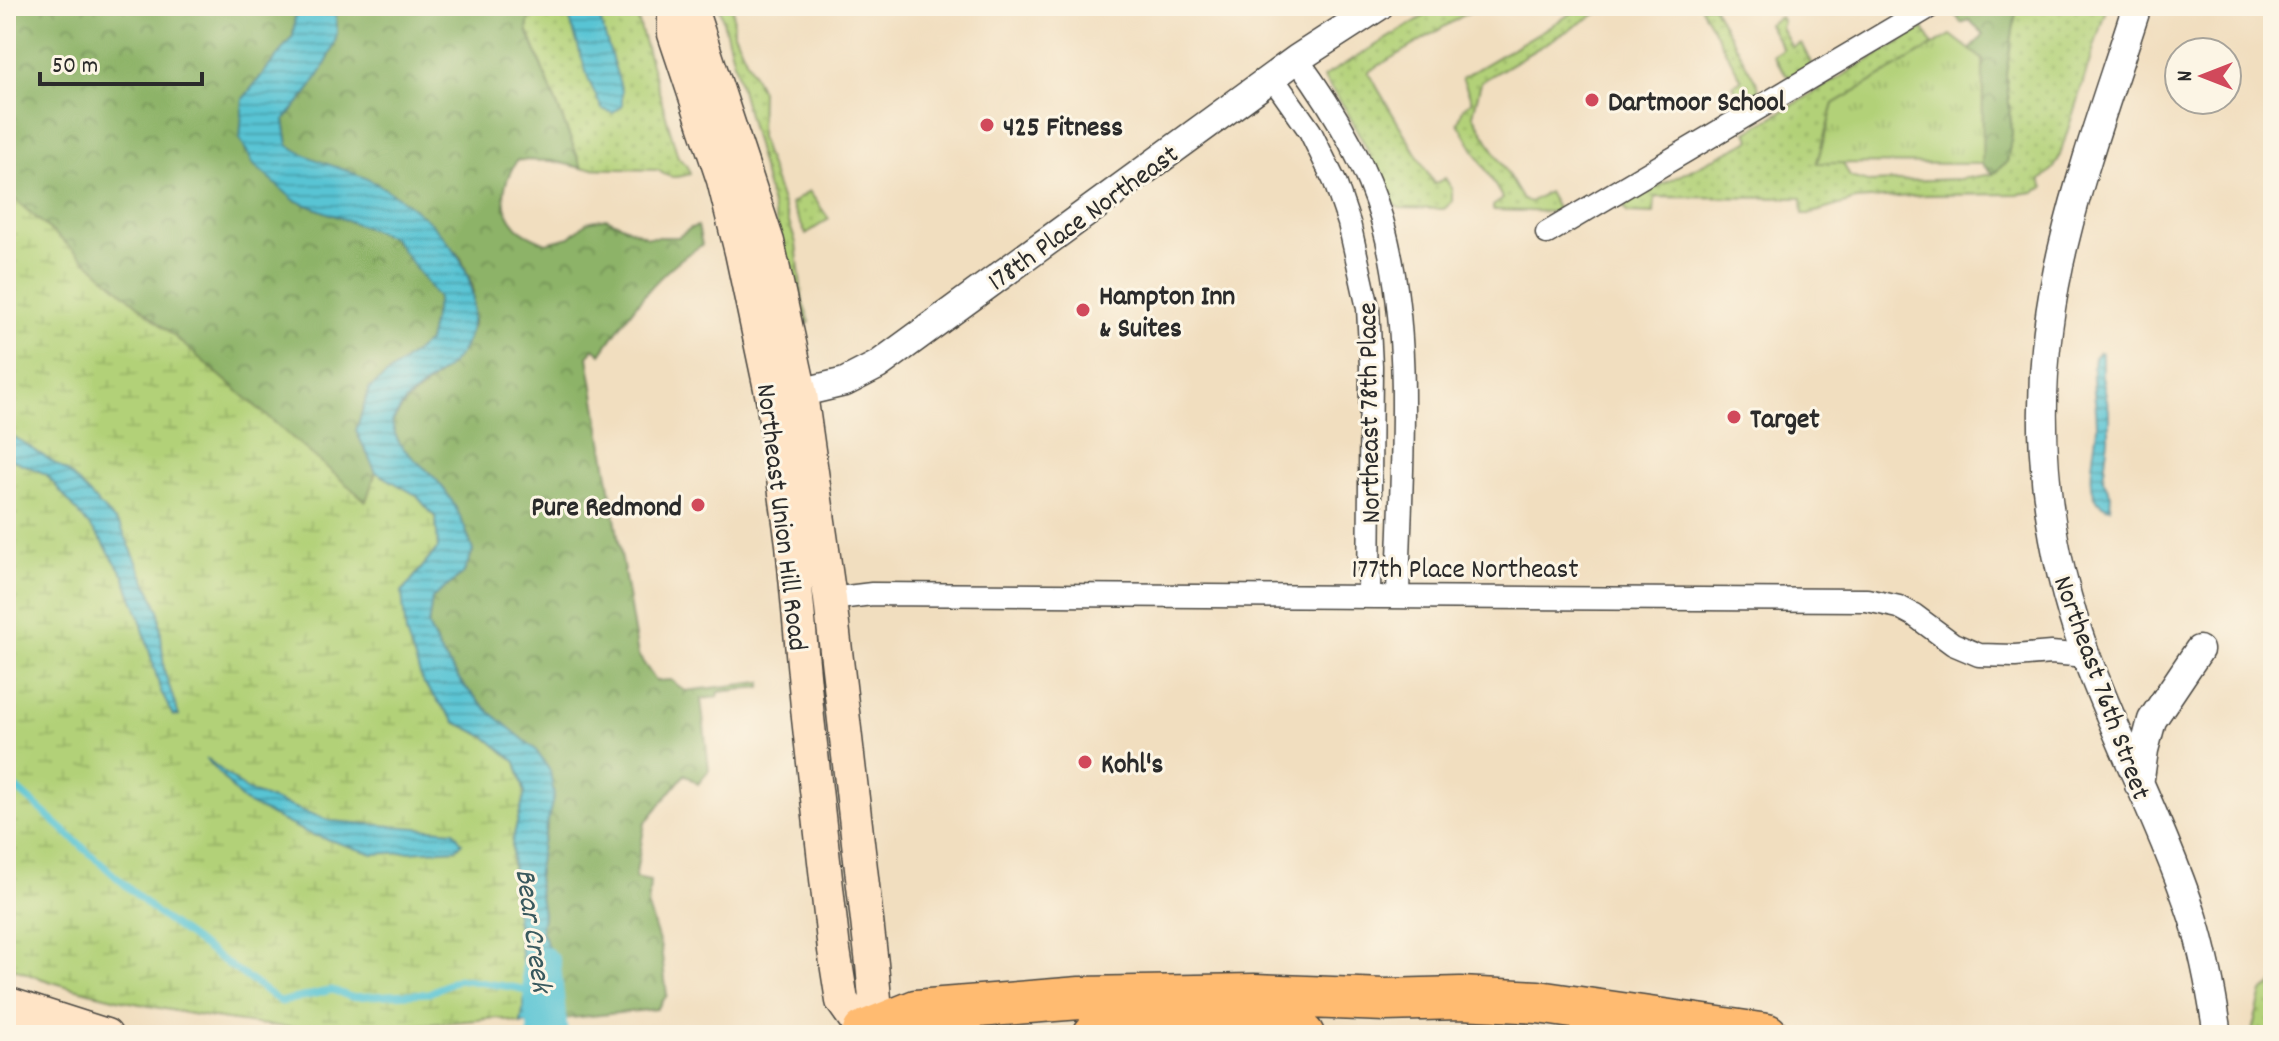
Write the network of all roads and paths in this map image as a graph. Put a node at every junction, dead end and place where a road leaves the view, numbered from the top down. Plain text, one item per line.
1 (674, 6) edge
2 (690, 6) edge
3 (1379, 6) edge
4 (1931, 6) edge
5 (2137, 6) edge
6 (1297, 59) junction
7 (1272, 77) junction
8 (1547, 233) dead end
9 (786, 396) junction
10 (1369, 597) junction
11 (1398, 597) junction
12 (830, 599) junction
13 (2199, 650) dead end
14 (2086, 656) junction
15 (2139, 785) junction
16 (1385, 1000) junction
17 (6, 1003) edge
18 (862, 1034) edge
19 (106, 1035) edge
20 (1094, 1035) edge
21 (1303, 1035) edge
22 (1631, 1035) edge
23 (1767, 1035) edge
24 (2218, 1035) edge

1 - 9 main road, Northeast Union Hill Road
2 - 9 main road, Northeast Union Hill Road
3 - 6 street, 178th Place Northeast
4 - 8 street
5 - 14 street, Northeast 76th Street
6 - 7 street, 178th Place Northeast
6 - 11 street, Northeast 78th Place
7 - 9 street, 178th Place Northeast
7 - 10 street, Northeast 78th Place
9 - 12 main road, Northeast Union Hill Road
9 - 18 main road, Northeast Union Hill Road
10 - 11 street, 177th Place Northeast
10 - 12 street, 177th Place Northeast
11 - 14 street, 177th Place Northeast
12 - 18 main road, Northeast Union Hill Road
13 - 15 street
14 - 15 street, Northeast 76th Street
15 - 24 street, Northeast 76th Street
16 - 18 highway
16 - 22 highway
16 - 23 highway
17 - 19 main road
20 - 21 highway

